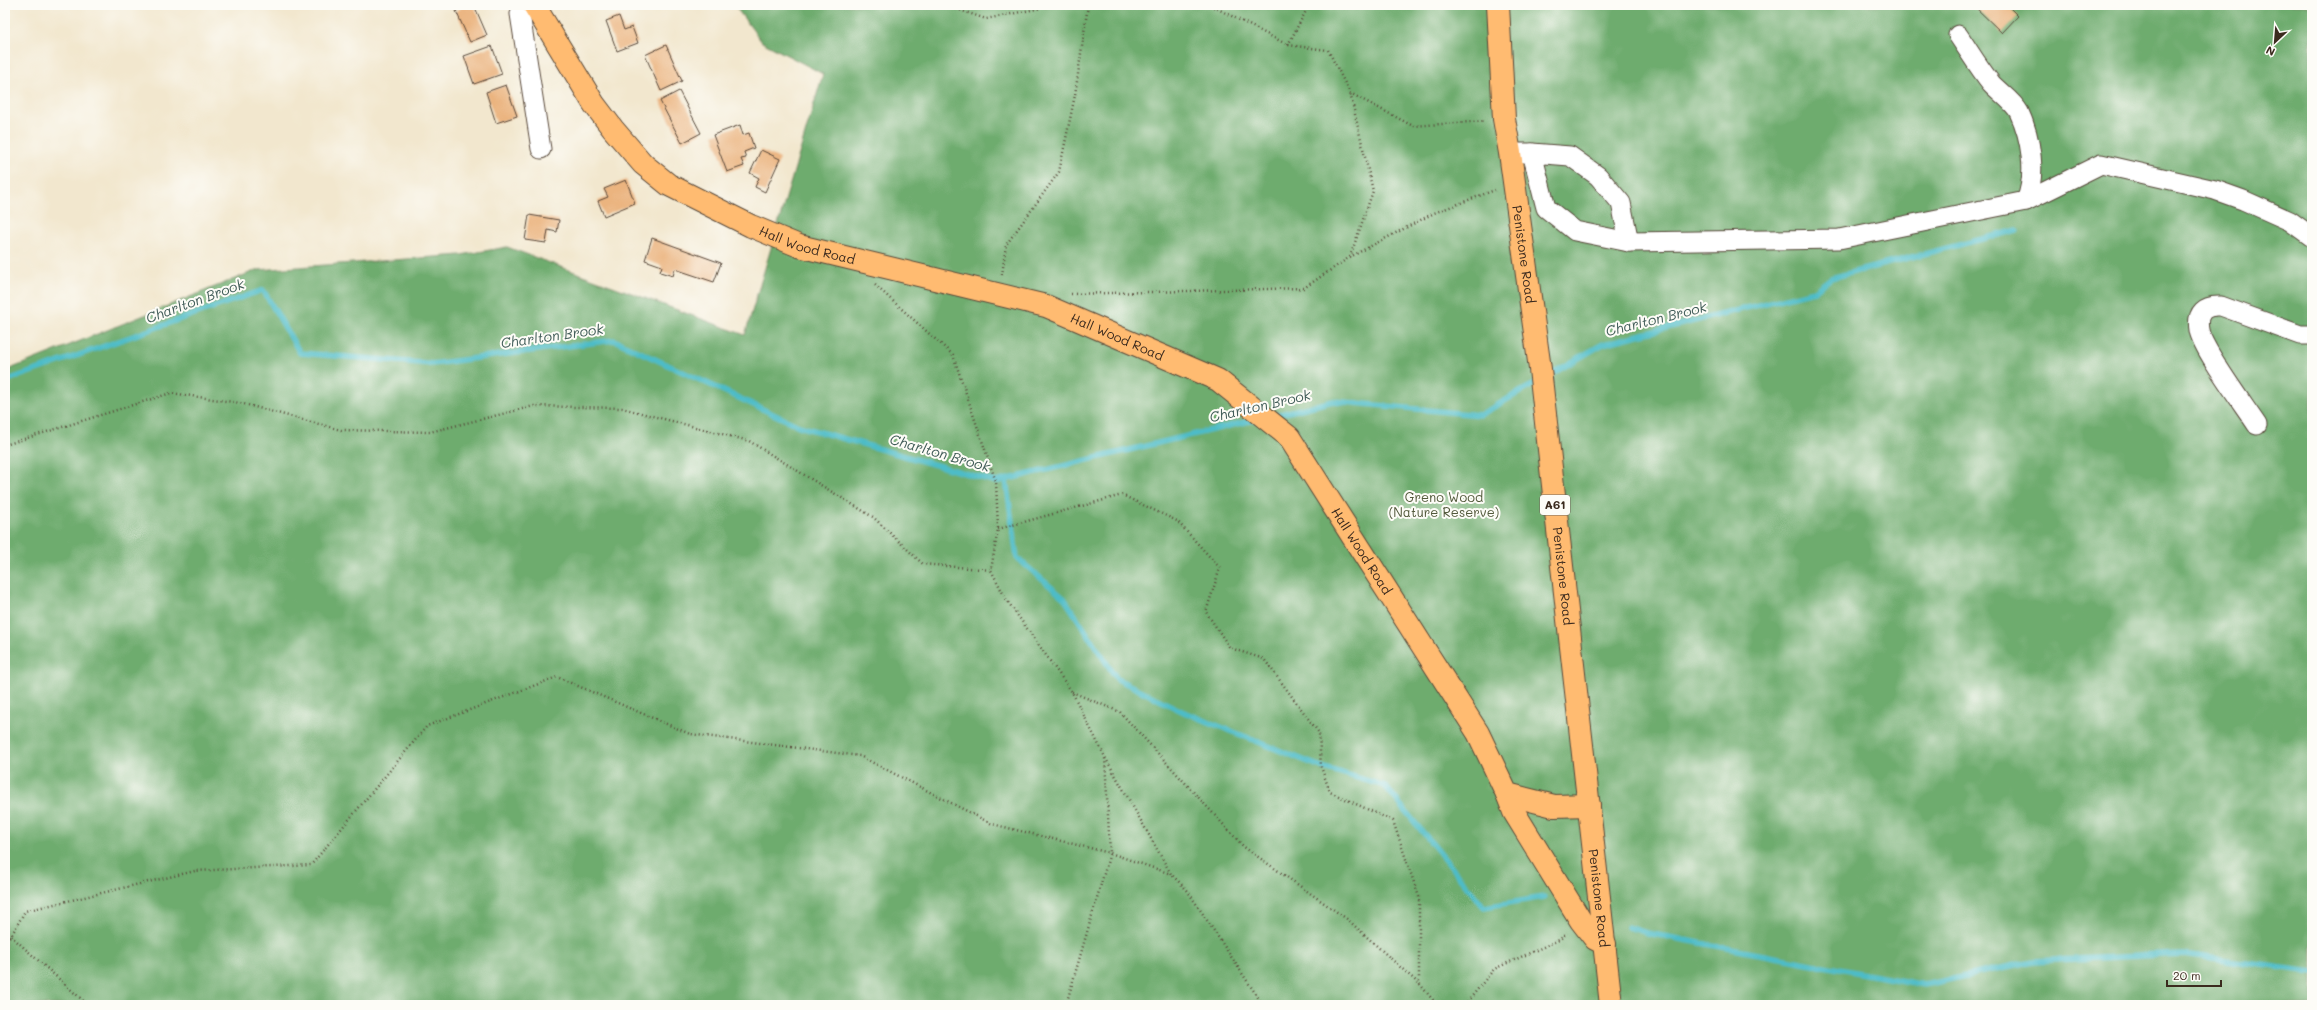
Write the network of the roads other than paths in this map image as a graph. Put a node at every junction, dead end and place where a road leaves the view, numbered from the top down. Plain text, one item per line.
1 (523, 5) edge
2 (534, 5) edge
3 (1498, 5) edge
4 (1958, 35) dead end
5 (541, 150) dead end
6 (1532, 152) junction
7 (1510, 153) junction
8 (2026, 201) junction
9 (2312, 237) edge
10 (1629, 242) junction
11 (2312, 335) edge
12 (2257, 424) dead end
13 (1507, 794) junction
14 (1589, 805) junction
15 (1605, 944) junction
16 (1611, 1005) edge

1 - 5 lane
2 - 13 main road, Hall Wood Road
3 - 7 main road, Penistone Road / A61
4 - 8 lane
6 - 7 lane
6 - 10 lane
6 - 10 lane
7 - 14 main road, Penistone Road / A61
8 - 9 lane
8 - 10 lane
11 - 12 lane
13 - 14 main road
13 - 15 main road, Hall Wood Road
14 - 15 main road, Penistone Road / A61
15 - 16 main road, Penistone Road / A61

